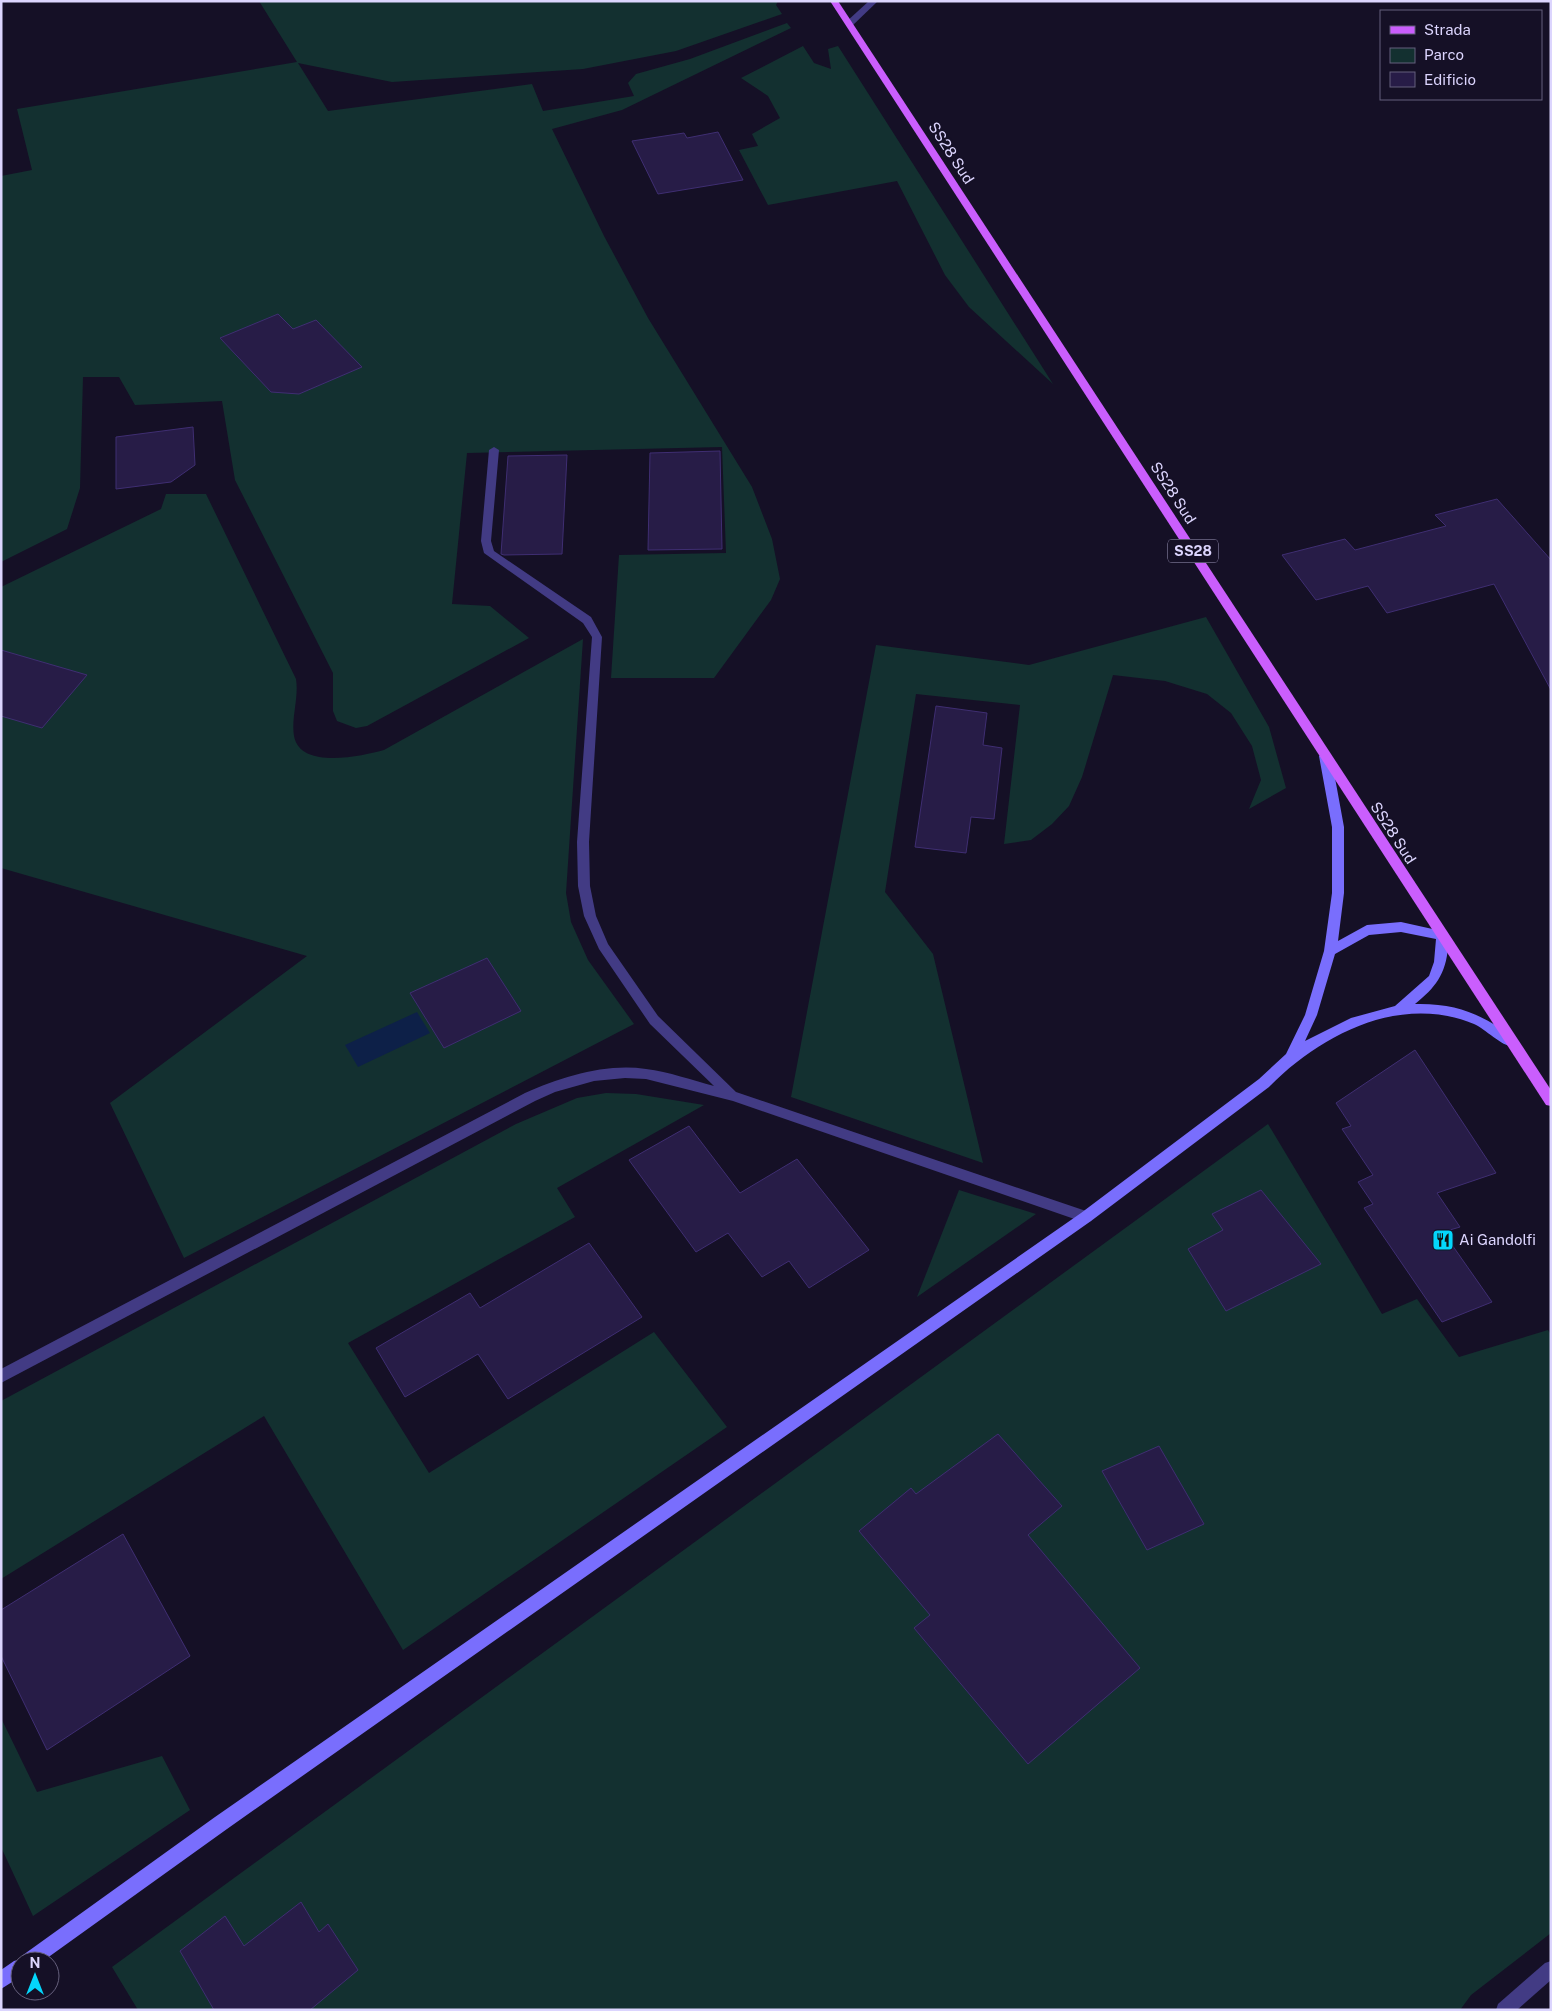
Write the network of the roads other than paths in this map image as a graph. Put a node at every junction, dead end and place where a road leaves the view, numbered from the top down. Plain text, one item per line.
1 (834, 1) edge
2 (874, 1) edge
3 (849, 24) junction
4 (494, 450) dead end
5 (1325, 756) junction
6 (1442, 935) junction
7 (1330, 951) junction
8 (1400, 1008) junction
9 (1512, 1042) junction
10 (1290, 1058) junction
11 (733, 1096) junction
12 (1551, 1101) edge
13 (1086, 1217) junction
14 (1, 1376) edge
15 (42, 1951) edge
16 (1551, 1969) edge
17 (1504, 2010) edge

1 - 3 main road, SS28 Sud / SS28
2 - 3 street
3 - 5 main road, SS28 Sud / SS28
4 - 11 street
5 - 6 main road, SS28 Sud / SS28
5 - 7 main road
6 - 7 main road
6 - 8 main road
6 - 9 main road, SS28 Sud / SS28
7 - 10 main road
8 - 9 main road
8 - 10 main road
9 - 12 main road, SS28 Sud / SS28
10 - 13 main road
11 - 13 street
11 - 14 street
13 - 15 main road
16 - 17 street

